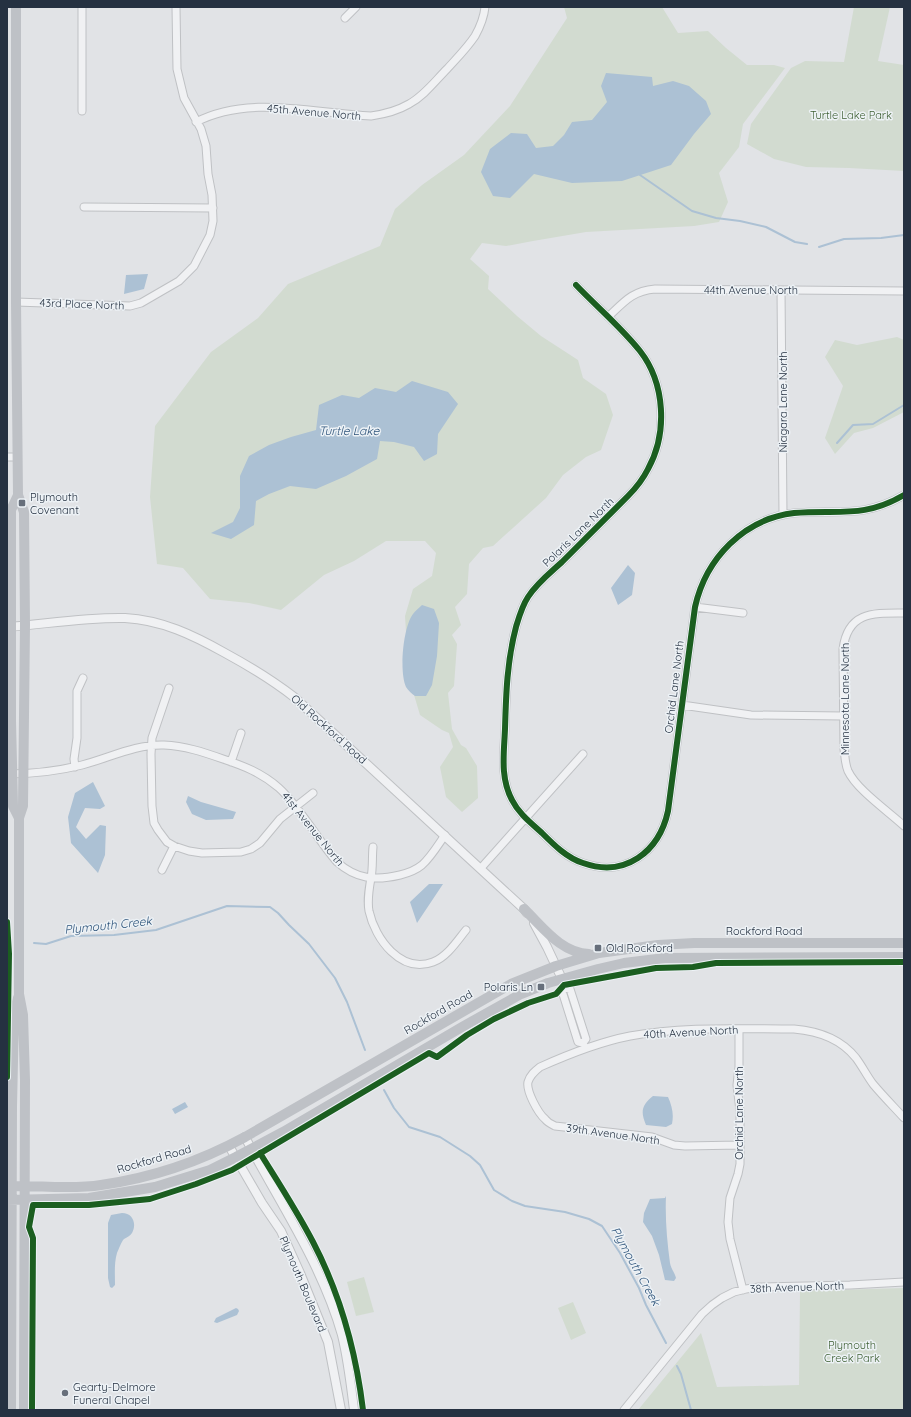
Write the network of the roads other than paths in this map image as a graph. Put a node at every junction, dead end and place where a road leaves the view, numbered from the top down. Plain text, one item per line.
1 (16, 7) edge
2 (82, 7) edge
3 (176, 7) edge
4 (356, 7) edge
5 (484, 7) edge
6 (345, 18) dead end
7 (82, 111) dead end
8 (196, 122) junction
9 (84, 207) dead end
10 (213, 208) junction
11 (576, 285) dead end
12 (781, 290) junction
13 (904, 291) edge
14 (16, 302) junction
15 (608, 317) junction
16 (12, 457) edge
17 (18, 495) junction
18 (904, 495) edge
19 (783, 515) junction
20 (694, 607) junction
21 (743, 613) dead end
22 (904, 613) edge
23 (24, 625) junction
24 (9, 626) edge
25 (83, 678) dead end
26 (169, 688) dead end
27 (682, 705) junction
28 (843, 716) junction
29 (241, 732) dead end
30 (151, 746) junction
31 (583, 754) dead end
32 (231, 762) junction
33 (75, 767) junction
34 (15, 774) edge
35 (313, 793) dead end
36 (296, 807) junction
37 (525, 818) junction
38 (904, 826) edge
39 (445, 835) junction
40 (174, 846) junction
41 (373, 847) dead end
42 (481, 868) junction
43 (162, 870) dead end
44 (371, 878) junction
45 (524, 909) junction
46 (466, 930) dead end
47 (904, 943) edge
48 (599, 953) junction
49 (904, 957) edge
50 (556, 966) junction
51 (564, 984) junction
52 (19, 994) junction
53 (739, 1029) junction
54 (584, 1046) junction
55 (539, 1111) joint
56 (904, 1118) edge
57 (245, 1138) junction
58 (740, 1145) junction
59 (229, 1146) junction
60 (251, 1149) junction
61 (236, 1157) junction
62 (9, 1185) edge
63 (25, 1186) junction
64 (9, 1200) edge
65 (25, 1200) junction
66 (904, 1282) edge
67 (743, 1290) junction
68 (9, 1320) edge
69 (11, 1410) edge
70 (24, 1410) edge
71 (342, 1410) edge
72 (354, 1410) edge
73 (624, 1410) edge

1 - 14 main road
2 - 7 street
3 - 8 street, 43rd Place North
4 - 6 street
5 - 8 street, 45th Avenue North
8 - 10 street, 43rd Place North
9 - 10 street
10 - 14 street, 43rd Place North
11 - 15 street, Polaris Lane North
12 - 13 street, 44th Avenue North
12 - 15 street, 44th Avenue North
12 - 19 street, Niagara Lane North
14 - 16 main road
15 - 37 street, Polaris Lane North
16 - 17 main road
17 - 23 main road
17 - 24 main road
18 - 19 street
19 - 20 street, Orchid Lane North
20 - 21 street
20 - 27 street, Orchid Lane North
22 - 28 street, Minnesota Lane North
23 - 24 street, Old Rockford Road
23 - 34 main road
23 - 39 street, Old Rockford Road
24 - 34 main road
25 - 33 street
26 - 30 street
27 - 28 street
27 - 37 street, Orchid Lane North
28 - 38 street, Minnesota Lane North
29 - 32 street
30 - 32 street, 41st Avenue North
30 - 33 street, 41st Avenue North
30 - 40 street
31 - 37 street
32 - 36 street, 41st Avenue North
33 - 34 street, 41st Avenue North
34 - 52 main road
35 - 36 street
36 - 40 street
36 - 44 street, 41st Avenue North
37 - 42 street
39 - 42 street, Old Rockford Road
39 - 44 street, 41st Avenue North
40 - 43 street
41 - 44 street
42 - 45 street, Old Rockford Road
44 - 46 street
45 - 48 main road
45 - 50 street, Old Rockford Road
47 - 48 main road, Rockford Road
48 - 50 main road, Rockford Road
49 - 51 main road
50 - 51 street, Old Rockford Road
50 - 57 main road, Rockford Road
51 - 54 street, Old Rockford Road
51 - 60 main road
52 - 62 main road
52 - 63 main road
53 - 54 street, 40th Avenue North
53 - 56 street, 40th Avenue North
53 - 58 street, Orchid Lane North
54 - 55 street, 40th Avenue North
55 - 58 street, 39th Avenue North
57 - 59 main road, Rockford Road
57 - 60 street, Plymouth Boulevard
58 - 67 street, Orchid Lane North
59 - 61 street, Plymouth Boulevard
59 - 63 main road, Rockford Road
60 - 61 main road
60 - 72 street, Plymouth Boulevard
61 - 65 main road
61 - 71 street, Plymouth Boulevard
62 - 63 main road, Rockford Road
62 - 64 main road
63 - 65 main road
64 - 65 main road
64 - 68 main road
65 - 70 main road
66 - 67 street, 38th Avenue North
67 - 73 street, 38th Avenue North
68 - 69 main road

